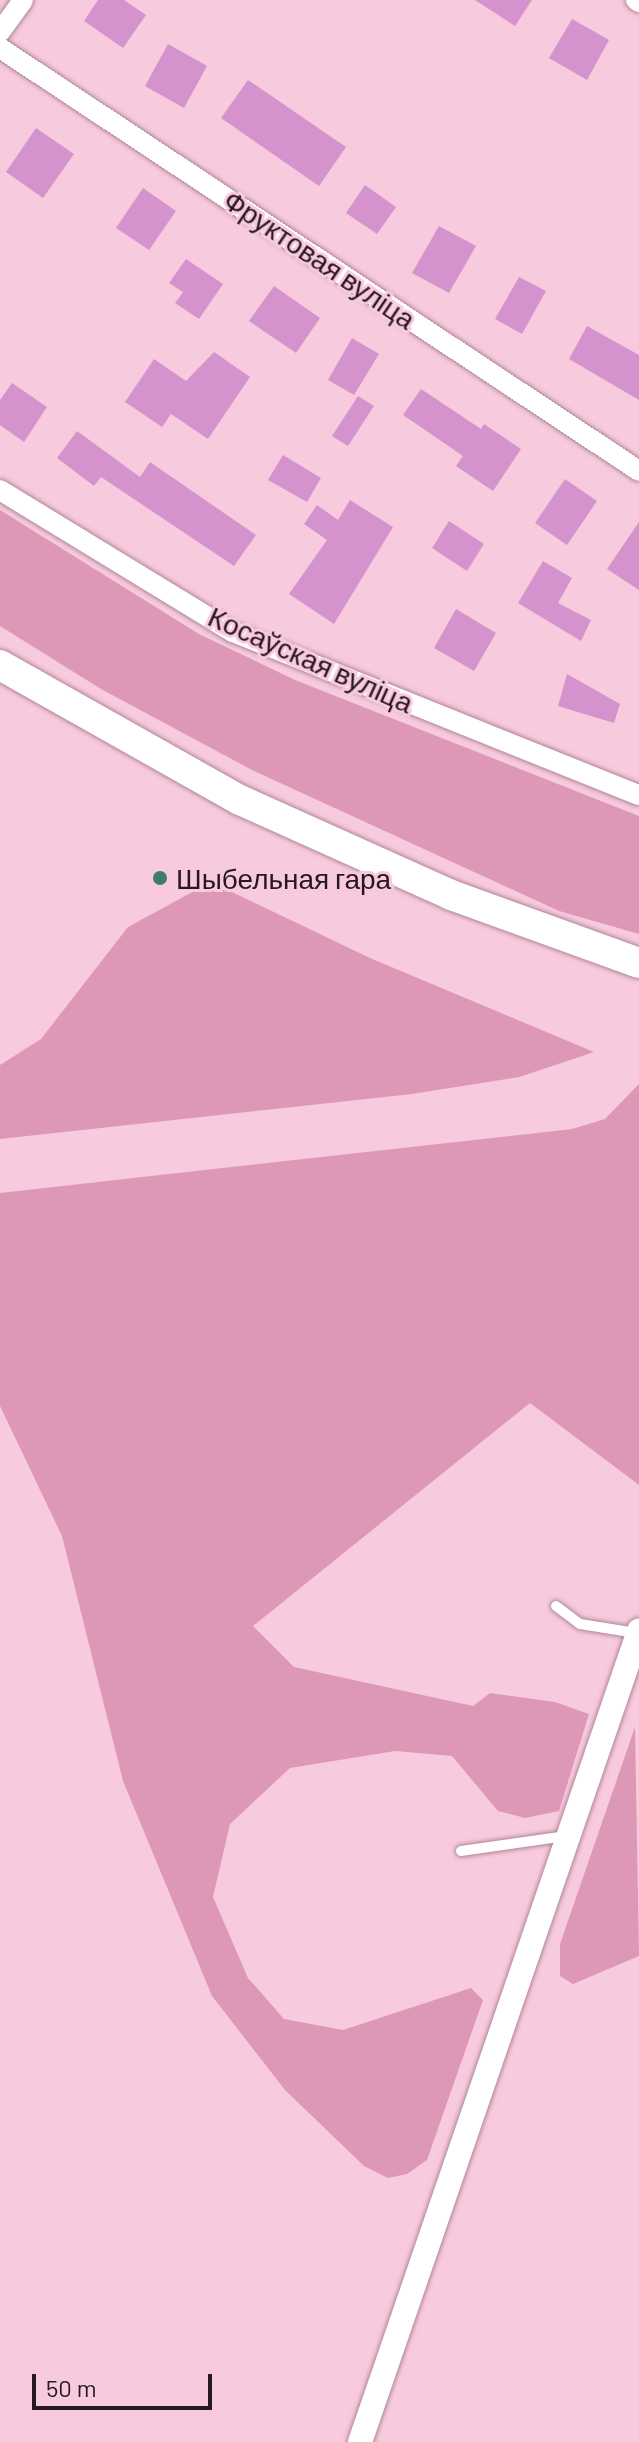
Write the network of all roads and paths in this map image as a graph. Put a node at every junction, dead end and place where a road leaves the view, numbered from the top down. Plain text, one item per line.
1 (23, 0) edge
2 (0, 32) edge
3 (0, 48) edge
4 (639, 471) edge
5 (0, 490) edge
6 (0, 665) edge
7 (639, 795) edge
8 (639, 963) edge
9 (556, 1606) dead end
10 (638, 1632) edge
11 (569, 1836) junction
12 (461, 1851) dead end
13 (360, 2442) edge

1 - 2 street
3 - 4 street, Фруктовая вуліца
5 - 7 street, Косаўская вуліца
6 - 8 main road
9 - 10 lane
10 - 11 street
11 - 12 lane
11 - 13 street

